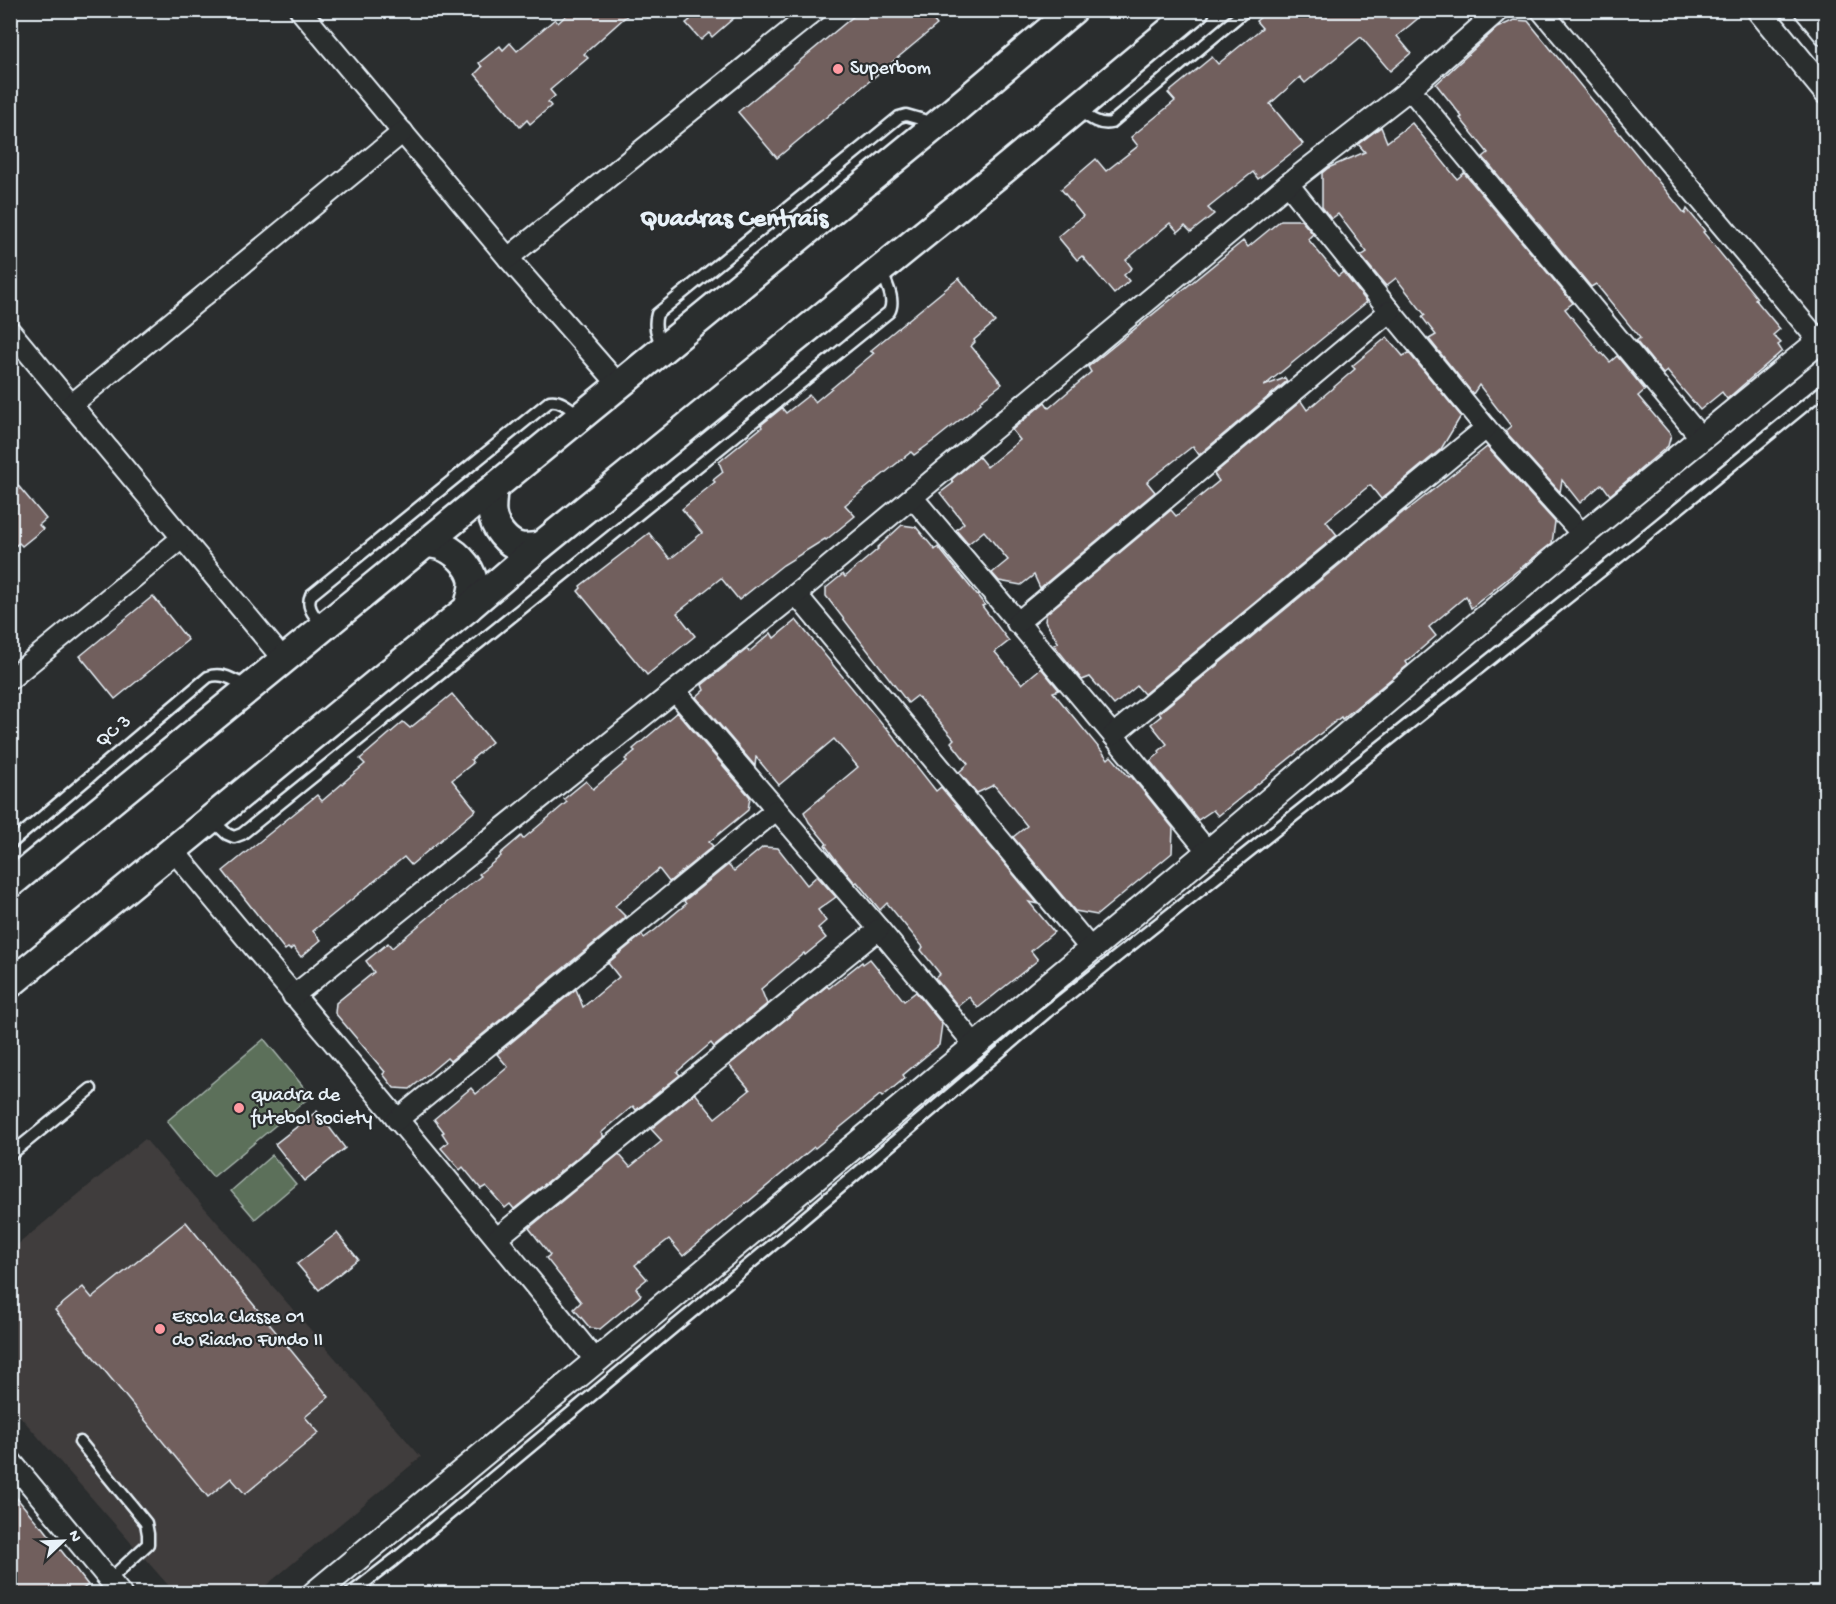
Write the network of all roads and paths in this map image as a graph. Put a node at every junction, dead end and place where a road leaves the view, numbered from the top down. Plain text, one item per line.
1 (300, 10) edge
2 (816, 10) edge
3 (1073, 10) edge
4 (1195, 10) edge
5 (1246, 10) edge
6 (1499, 10) edge
7 (1541, 10) edge
8 (1759, 10) edge
9 (1807, 10) edge
10 (1826, 33) edge
11 (1410, 89) junction
12 (1826, 92) edge
13 (1077, 109) junction
14 (403, 132) junction
15 (1288, 184) junction
16 (508, 258) junction
17 (880, 269) junction
18 (1390, 311) junction
19 (10, 331) edge
20 (1822, 339) edge
21 (619, 385) junction
22 (1826, 388) edge
23 (71, 405) junction
24 (581, 416) junction
25 (1486, 428) junction
26 (1701, 438) junction
27 (493, 489) junction
28 (913, 498) junction
29 (1583, 535) junction
30 (182, 538) junction
31 (426, 543) junction
32 (540, 546) junction
33 (796, 594) junction
34 (468, 608) junction
35 (1017, 623) junction
36 (324, 627) junction
37 (283, 659) junction
38 (10, 679) edge
39 (249, 687) junction
40 (675, 691) junction
41 (1113, 735) junction
42 (776, 810) junction
43 (210, 818) junction
44 (10, 844) edge
45 (173, 850) junction
46 (1208, 852) junction
47 (10, 884) edge
48 (879, 929) junction
49 (1090, 948) junction
50 (10, 984) edge
51 (293, 996) junction
52 (975, 1045) junction
53 (91, 1089) dead end
54 (397, 1120) junction
55 (10, 1155) edge
56 (497, 1238) junction
57 (596, 1361) junction
58 (80, 1442) dead end
59 (10, 1460) edge
60 (115, 1587) edge
61 (314, 1593) edge
62 (350, 1593) edge

1 - 14 street
2 - 16 street
3 - 21 main road
4 - 13 main road
5 - 13 lane
6 - 11 street
7 - 20 street
8 - 12 street
9 - 10 street
11 - 15 street
11 - 26 street
13 - 17 main road
14 - 16 street
14 - 23 street
15 - 18 street
15 - 28 street
16 - 21 street
17 - 32 main road
17 - 43 lane
18 - 25 street
18 - 35 street
19 - 23 street
20 - 26 street
21 - 24 main road
22 - 62 lane
23 - 30 street
24 - 27 main road
24 - 36 lane
25 - 29 street
25 - 41 street
26 - 29 street
27 - 31 main road
27 - 32 main road
28 - 33 street
28 - 35 street
29 - 46 street
30 - 37 street
30 - 38 street
31 - 34 main road
31 - 36 main road
32 - 34 main road
33 - 40 street
33 - 49 street
34 - 43 main road
35 - 41 street
36 - 37 main road
37 - 39 main road
39 - 44 lane, QC 3
39 - 47 main road
40 - 42 street
40 - 51 street
41 - 46 street
42 - 48 street
42 - 54 street
43 - 45 main road
45 - 50 main road
45 - 51 street
46 - 49 street
48 - 52 street
48 - 56 street
49 - 52 street
51 - 54 street
52 - 57 street
53 - 55 lane
54 - 56 street
56 - 57 street
57 - 61 street
58 - 60 lane
59 - 60 street

